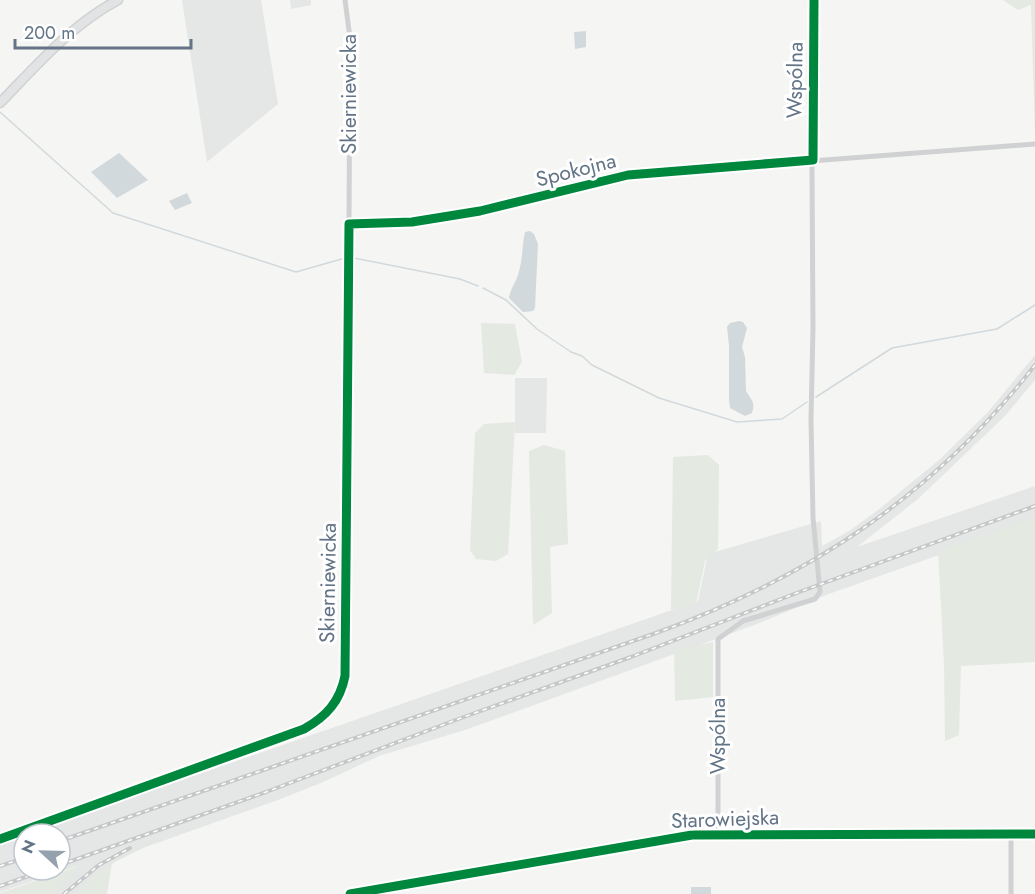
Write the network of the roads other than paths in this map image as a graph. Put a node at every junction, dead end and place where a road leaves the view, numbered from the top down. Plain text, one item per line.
1 (118, 0) edge
2 (345, 0) edge
3 (814, 0) edge
4 (0, 103) edge
5 (1035, 144) edge
6 (813, 160) junction
7 (349, 224) junction
8 (718, 834) junction
9 (1011, 834) junction
10 (1035, 834) edge
11 (0, 838) edge
12 (399, 885) junction
13 (350, 894) edge
14 (399, 894) edge
15 (1011, 894) edge

1 - 4 main road
2 - 7 street, Skierniewicka
3 - 6 street, Wspólna
5 - 6 street, Spokojna
6 - 7 street, Spokojna
6 - 8 street, Wspólna
7 - 11 street, Skierniewicka
8 - 9 street, Starowiejska
8 - 12 street, Starowiejska
9 - 10 street, Starowiejska
9 - 15 street
12 - 13 street, Starowiejska
12 - 14 street

